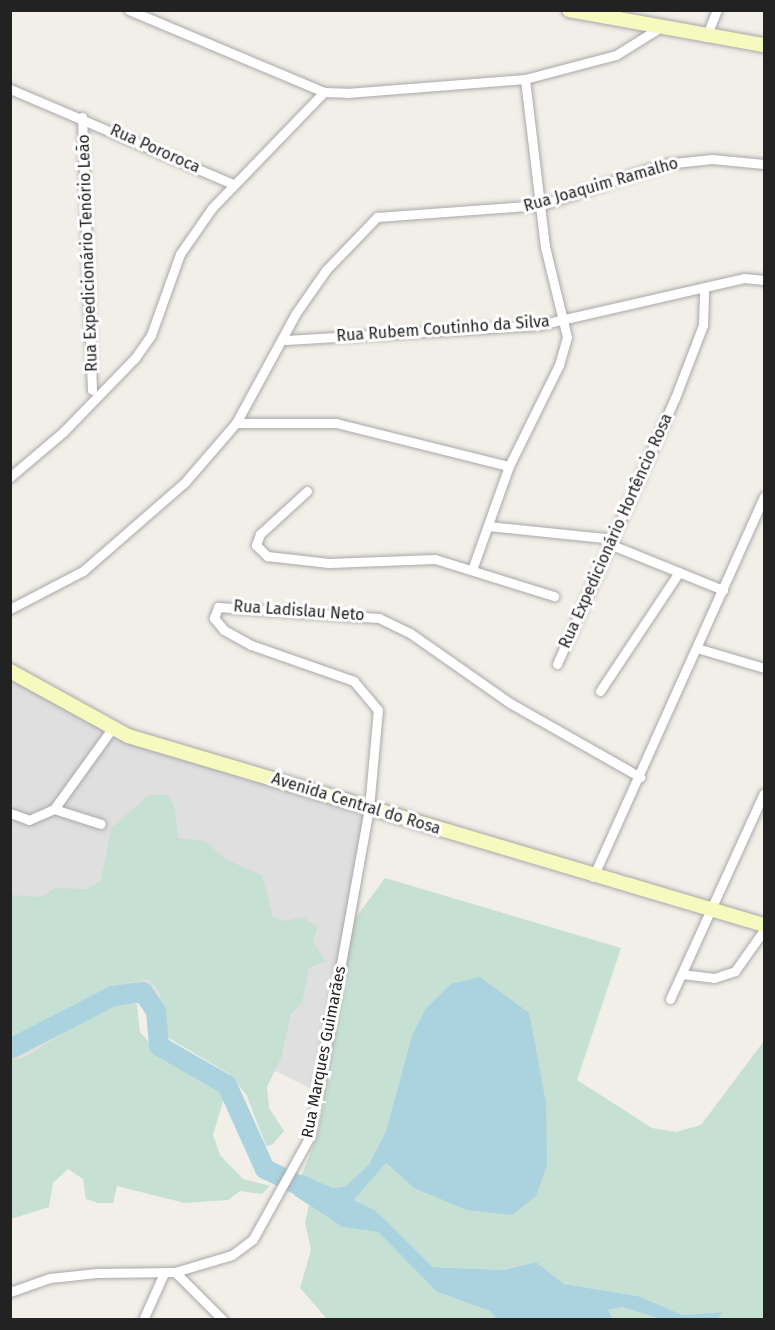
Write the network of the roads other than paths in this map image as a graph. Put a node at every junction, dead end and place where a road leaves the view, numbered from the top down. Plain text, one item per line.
1 (129, 10) edge
2 (569, 10) edge
3 (717, 10) edge
4 (656, 30) junction
5 (706, 38) junction
6 (765, 45) edge
7 (525, 80) junction
8 (10, 89) edge
9 (324, 92) junction
10 (82, 117) junction
11 (765, 165) edge
12 (233, 184) junction
13 (541, 205) junction
14 (765, 280) edge
15 (704, 290) junction
16 (565, 320) junction
17 (286, 340) junction
18 (92, 390) dead end
19 (236, 423) junction
20 (509, 466) junction
21 (10, 477) edge
22 (307, 491) dead end
23 (765, 497) edge
24 (488, 526) junction
25 (613, 542) junction
26 (473, 567) junction
27 (679, 572) junction
28 (723, 590) junction
29 (554, 597) dead end
30 (10, 609) edge
31 (698, 648) junction
32 (557, 664) dead end
33 (765, 668) edge
34 (10, 671) edge
35 (600, 691) dead end
36 (111, 730) junction
37 (640, 777) junction
38 (765, 793) edge
39 (369, 808) junction
40 (54, 809) junction
41 (10, 813) edge
42 (101, 824) dead end
43 (593, 877) junction
44 (713, 910) junction
45 (765, 924) edge
46 (765, 930) edge
47 (682, 974) junction
48 (670, 999) dead end
49 (175, 1272) junction
50 (164, 1273) junction
51 (10, 1292) edge
52 (143, 1320) edge
53 (223, 1320) edge

1 - 9 street
2 - 4 street
3 - 5 street
4 - 5 street
4 - 7 street
5 - 6 street
7 - 9 street
7 - 13 street
8 - 10 street, Rua Pororoca
9 - 12 street
10 - 12 street, Rua Pororoca
10 - 18 street, Rua Expedicionário Tenório Leão
11 - 13 street, Rua Joaquim Ramalho
12 - 21 street
13 - 16 street
13 - 17 street, Rua Joaquim Ramalho
14 - 15 street, Rua Rubem Coutinho da Silva
15 - 16 street, Rua Rubem Coutinho da Silva
15 - 25 street, Rua Expedicionário Hortêncio Rosa
16 - 17 street, Rua Rubem Coutinho da Silva
16 - 20 street
17 - 19 street, Rua Joaquim Ramalho
19 - 20 street
19 - 30 street, Rua Joaquim Ramalho
20 - 24 street
22 - 26 street
23 - 28 street
24 - 25 street
24 - 26 street
25 - 27 street
25 - 32 street, Rua Expedicionário Hortêncio Rosa
26 - 29 street
27 - 28 street
27 - 35 street
28 - 31 street
31 - 33 street
31 - 37 street
34 - 36 street, Avenida Central do Rosa
36 - 39 street, Avenida Central do Rosa
36 - 40 street
37 - 39 street, Rua Ladislau Neto
37 - 43 street
38 - 44 street
39 - 43 street, Avenida Central do Rosa
39 - 49 street, Rua Marques Guimarães
40 - 41 street
40 - 42 street
43 - 44 street, Avenida Central do Rosa
44 - 45 street, Avenida Central do Rosa
44 - 47 street
46 - 47 street
47 - 48 street
49 - 50 street, Rua Marques Guimarães
49 - 53 street
50 - 51 street, Rua Marques Guimarães
50 - 52 street

